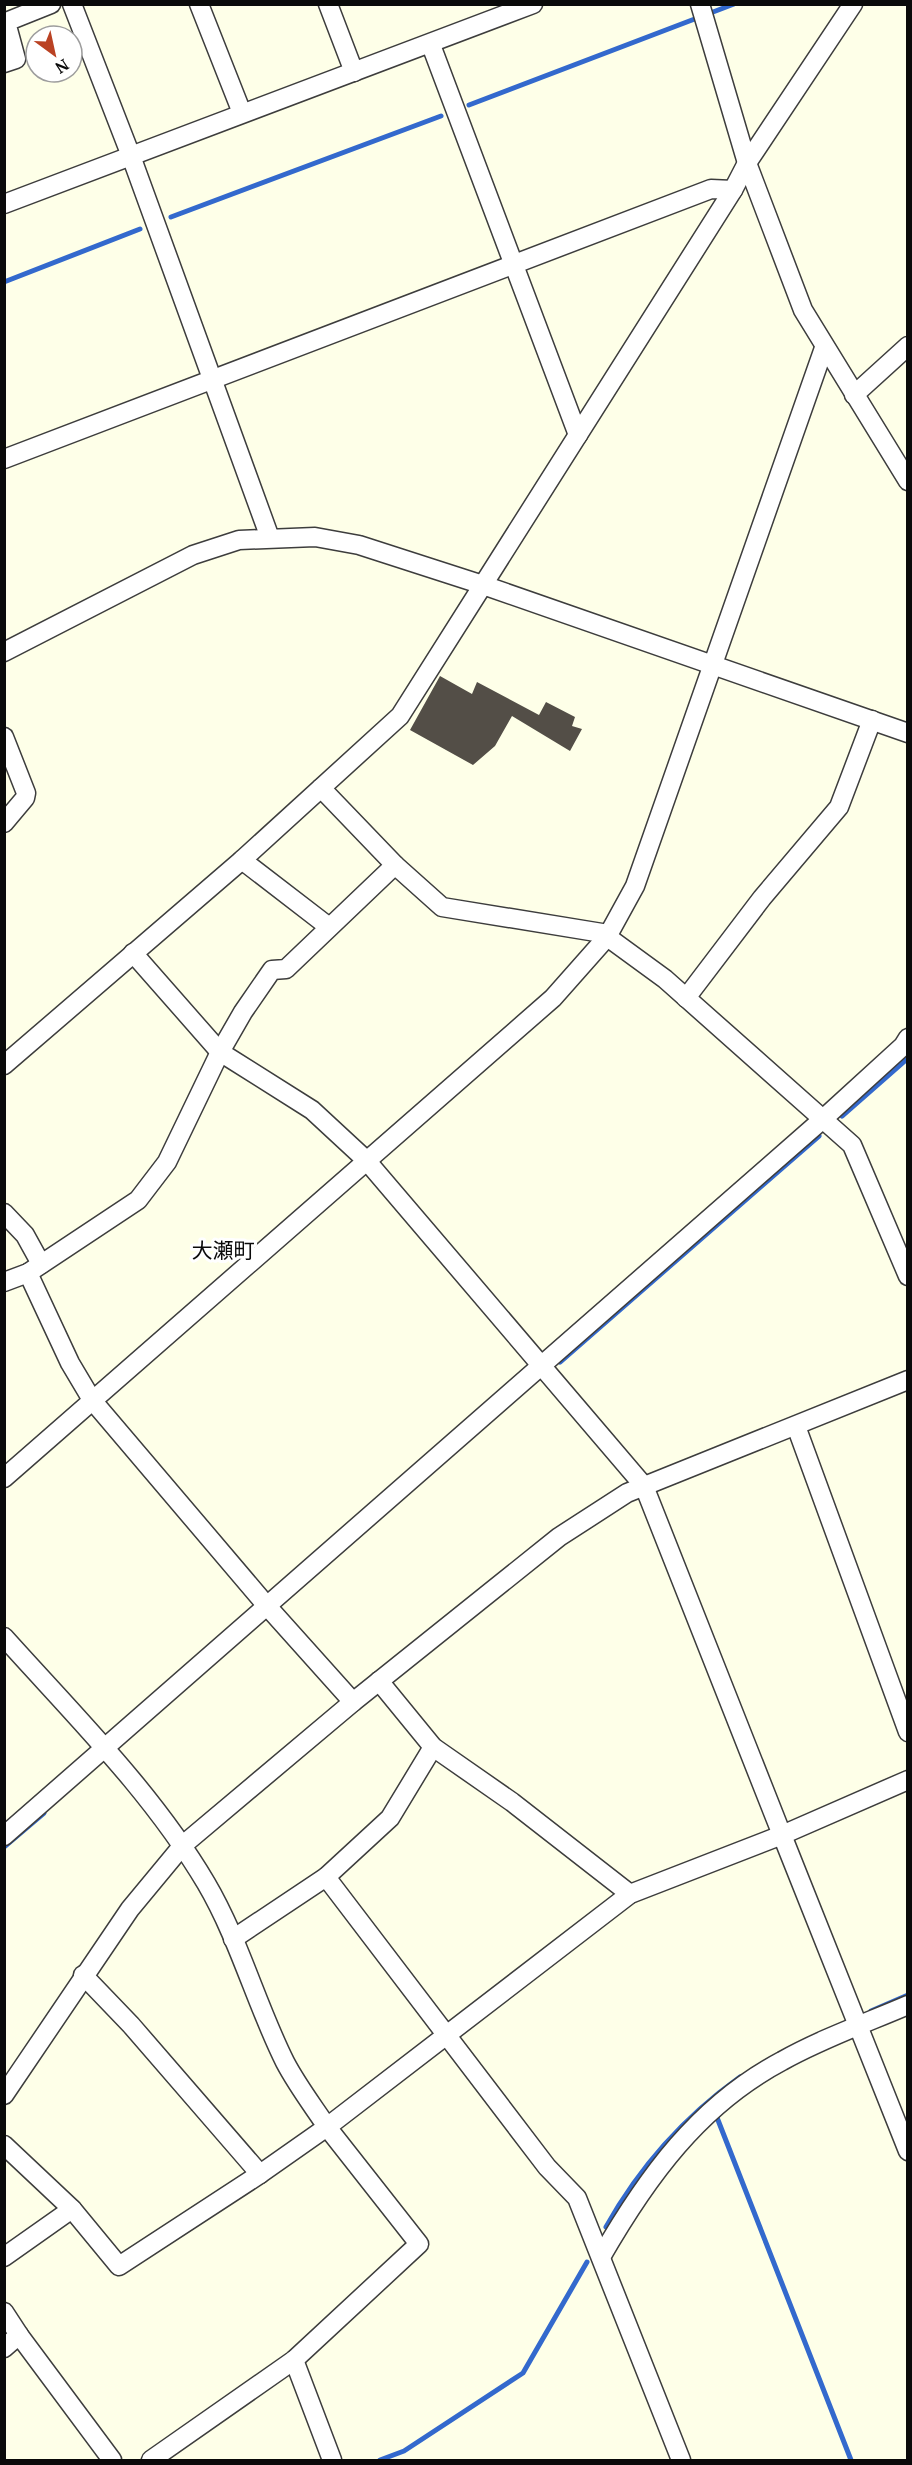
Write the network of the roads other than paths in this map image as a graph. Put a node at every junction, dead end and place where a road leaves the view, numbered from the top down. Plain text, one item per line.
1 (51, 4) edge
2 (72, 4) edge
3 (200, 4) edge
4 (328, 4) edge
5 (533, 4) edge
6 (700, 4) edge
7 (853, 4) edge
8 (431, 45) junction
9 (4, 63) edge
10 (354, 72) junction
11 (242, 113) junction
12 (131, 156) junction
13 (747, 163) junction
14 (733, 190) junction
15 (4, 204) edge
16 (513, 264) junction
17 (908, 346) edge
18 (824, 348) junction
19 (212, 379) junction
20 (854, 395) junction
21 (578, 435) junction
22 (4, 459) edge
23 (908, 481) edge
24 (270, 538) junction
25 (483, 585) junction
26 (4, 652) edge
27 (715, 666) junction
28 (872, 720) junction
29 (908, 732) edge
30 (4, 737) edge
31 (321, 788) junction
32 (4, 823) edge
33 (242, 860) junction
34 (395, 865) junction
35 (329, 927) junction
36 (607, 937) junction
37 (133, 953) junction
38 (686, 998) junction
39 (908, 1038) edge
40 (220, 1052) junction
41 (4, 1065) edge
42 (823, 1119) junction
43 (366, 1160) junction
44 (4, 1213) edge
45 (908, 1233) edge
46 (897, 1248) junction
47 (35, 1269) junction
48 (908, 1276) edge
49 (4, 1282) edge
50 (543, 1365) junction
51 (908, 1380) edge
52 (92, 1400) junction
53 (796, 1426) junction
54 (4, 1478) edge
55 (644, 1486) junction
56 (267, 1606) junction
57 (4, 1637) edge
58 (379, 1681) junction
59 (353, 1702) junction
60 (908, 1732) edge
61 (434, 1747) junction
62 (105, 1750) junction
63 (908, 1780) edge
64 (782, 1835) junction
65 (4, 1836) edge
66 (183, 1845) junction
67 (326, 1877) junction
68 (630, 1894) junction
69 (233, 1939) junction
70 (83, 1975) junction
71 (908, 2005) edge
72 (858, 2027) junction
73 (447, 2036) junction
74 (4, 2095) edge
75 (327, 2127) junction
76 (4, 2145) edge
77 (908, 2151) edge
78 (260, 2174) junction
79 (72, 2209) junction
80 (4, 2257) edge
81 (602, 2257) junction
82 (4, 2312) edge
83 (19, 2335) junction
84 (4, 2348) edge
85 (294, 2360) junction
86 (112, 2460) edge
87 (151, 2460) edge
88 (332, 2460) edge
89 (681, 2460) edge

1 - 9 street
2 - 12 street
3 - 11 street
4 - 10 street
5 - 8 street
6 - 13 street
7 - 13 street
8 - 10 street
8 - 16 street
10 - 11 street
11 - 12 street
12 - 15 street
12 - 19 street
13 - 14 street
13 - 18 street
14 - 16 street
14 - 21 street
16 - 19 street
16 - 21 street
17 - 20 street
18 - 20 street
18 - 27 street
19 - 22 street
19 - 24 street
20 - 23 street
21 - 25 street
24 - 25 street
24 - 26 street
25 - 27 street
25 - 31 street
27 - 28 street
27 - 36 street
28 - 29 street
28 - 38 street
30 - 32 street
31 - 33 street
31 - 34 street
33 - 35 street
33 - 37 street
34 - 35 street
34 - 36 street
35 - 40 street
36 - 38 street
36 - 43 street
37 - 40 street
37 - 41 street
38 - 42 street
39 - 42 street
40 - 43 street
40 - 47 street
42 - 46 street
42 - 50 street
43 - 50 street
43 - 52 street
44 - 47 street
45 - 46 street
46 - 48 street
47 - 49 street
47 - 52 street
50 - 55 street
50 - 56 street
51 - 53 street
52 - 54 street
52 - 56 street
53 - 55 street
53 - 60 street
55 - 58 street
55 - 64 street
56 - 59 street
56 - 62 street
57 - 62 street
58 - 59 street
58 - 61 street
59 - 66 street
61 - 67 street
61 - 68 street
62 - 65 street
62 - 66 street
63 - 64 street
64 - 68 street
64 - 72 street
66 - 69 street
66 - 70 street
67 - 69 street
67 - 73 street
68 - 73 street
69 - 75 street
70 - 74 street
70 - 78 street
71 - 72 street
72 - 77 street
72 - 81 street
73 - 75 street
73 - 81 street
75 - 78 street
75 - 85 street
76 - 79 street
78 - 79 street
79 - 80 street
81 - 89 street
82 - 83 street
83 - 84 street
83 - 86 street
85 - 87 street
85 - 88 street

